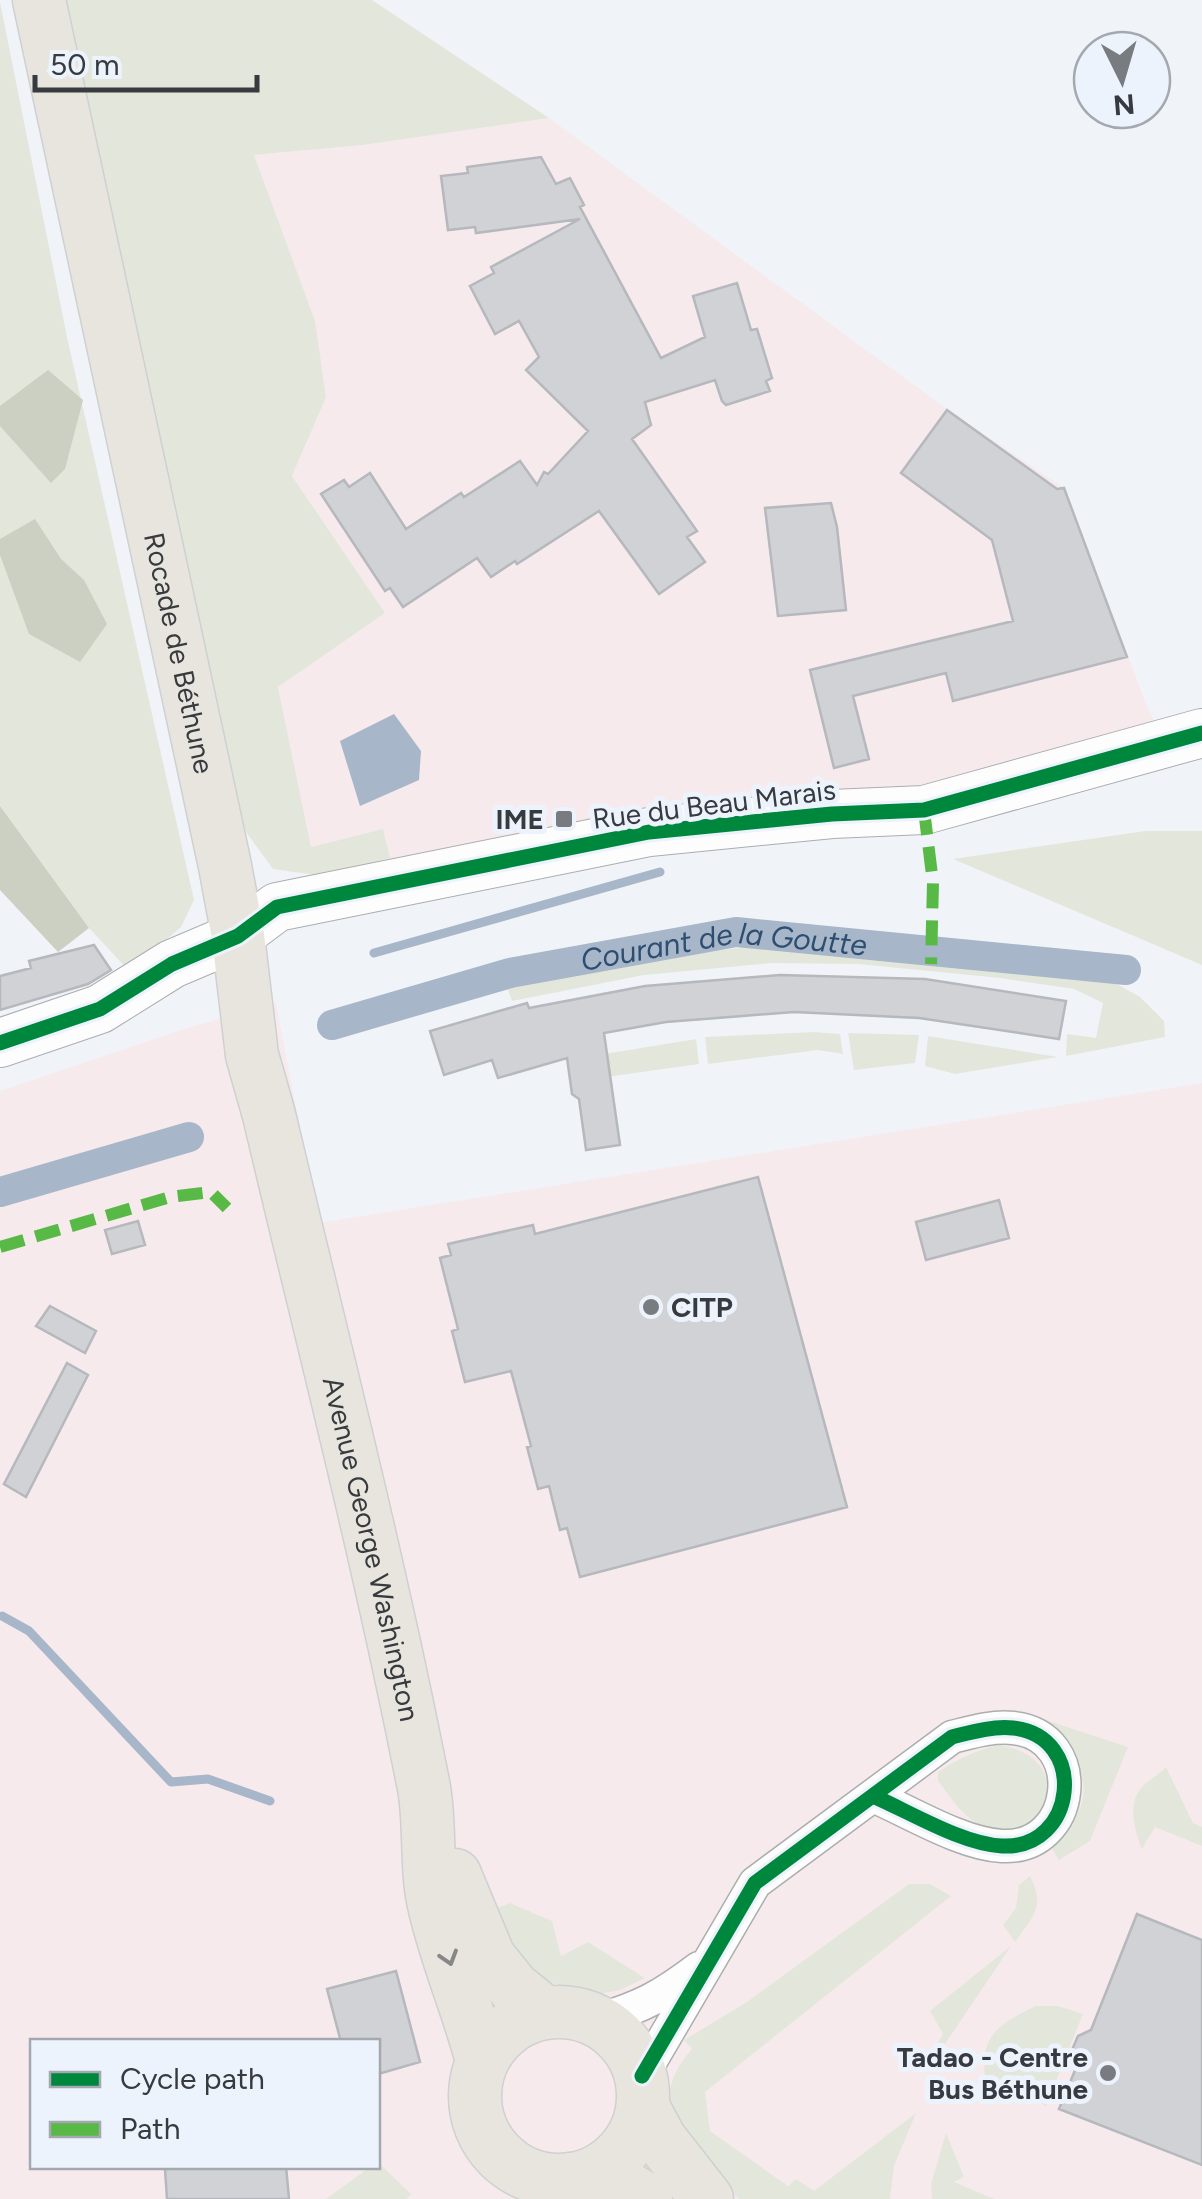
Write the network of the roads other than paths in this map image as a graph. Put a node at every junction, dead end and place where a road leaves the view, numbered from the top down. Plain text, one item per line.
1 (39, 0) edge
2 (1202, 733) edge
3 (238, 936) junction
4 (0, 1043) edge
5 (314, 1308) joint
6 (424, 1793) junction
7 (873, 1796) junction
8 (710, 1959) junction
9 (545, 2013) junction
10 (598, 2020) junction
11 (482, 2062) junction
12 (642, 2092) junction
13 (570, 2179) junction
14 (646, 2199) edge
15 (707, 2199) edge

1 - 3 main road, Rocade de Béthune
2 - 3 street, Rue du Beau Marais
3 - 4 street, Rue du Beau Marais
3 - 5 main road, Rocade de Béthune
5 - 6 main road, Avenue George Washington
6 - 9 main road, Avenue George Washington
6 -> 11 main road, Avenue George Washington
7 - 7 street
7 - 8 street
8 - 10 street
8 - 12 street
9 - 10 main road
9 - 11 main road
10 - 12 main road
11 - 13 main road
12 - 13 main road
12 - 15 main road
13 - 14 main road

